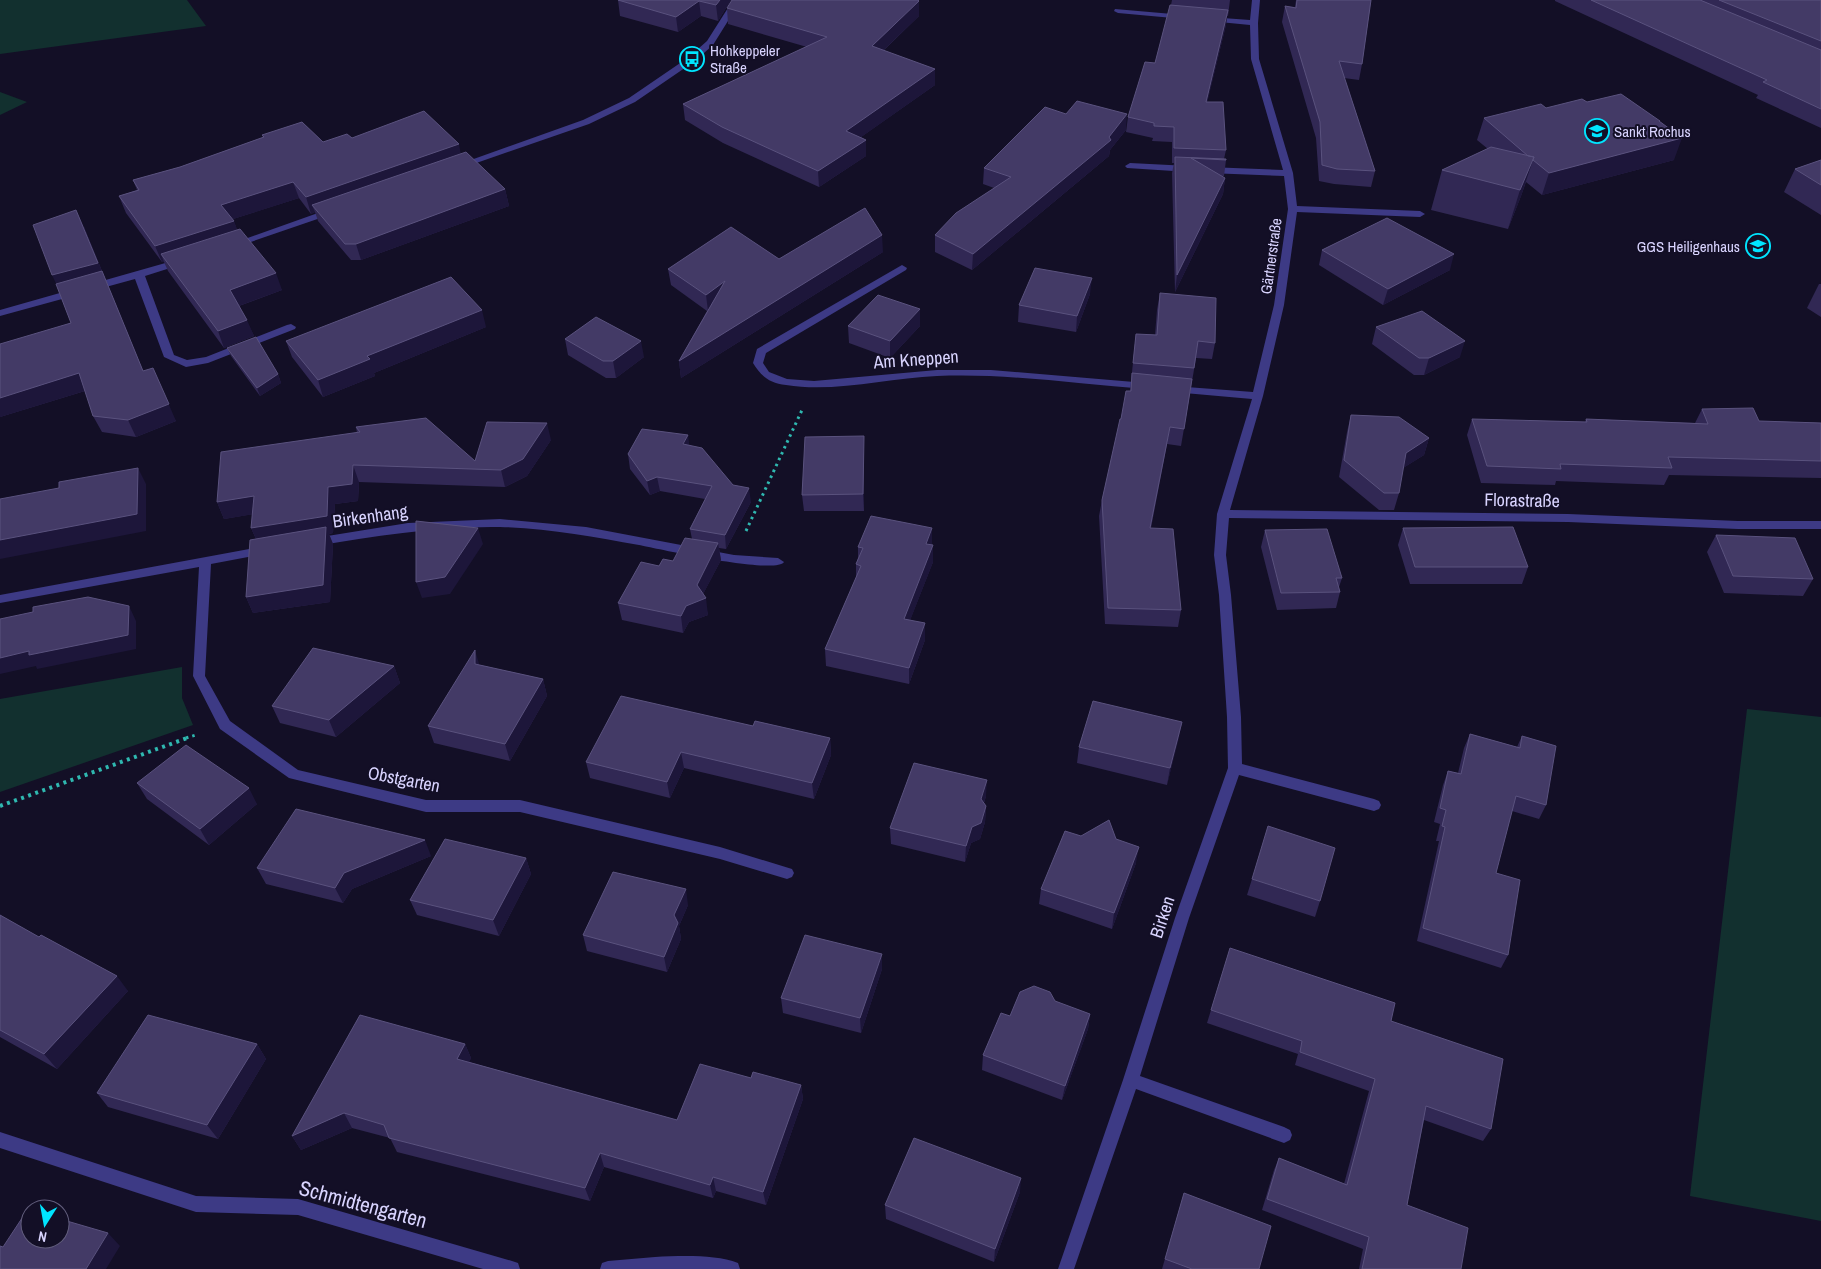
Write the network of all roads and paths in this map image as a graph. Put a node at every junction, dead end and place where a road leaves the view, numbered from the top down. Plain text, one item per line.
1 (736, 0) edge
2 (1256, 0) edge
3 (1118, 11) dead end
4 (1254, 24) junction
5 (1130, 166) dead end
6 (446, 170) edge
7 (1288, 173) junction
8 (343, 207) edge
9 (1293, 209) junction
10 (1420, 214) dead end
11 (222, 248) edge
12 (194, 257) edge
13 (902, 268) dead end
14 (138, 276) junction
15 (0, 313) edge
16 (291, 327) dead end
17 (814, 384) junction
18 (1258, 396) junction
19 (1223, 514) junction
20 (1821, 525) edge
21 (302, 544) edge
22 (282, 547) edge
23 (734, 559) junction
24 (206, 560) junction
25 (778, 562) dead end
26 (0, 599) edge
27 (225, 725) junction
28 (1235, 768) junction
29 (1374, 805) dead end
30 (0, 806) edge
31 (787, 873) dead end
32 (1131, 1080) junction
33 (1284, 1135) dead end
34 (0, 1140) edge
35 (512, 1269) edge
36 (608, 1269) edge
37 (732, 1269) edge
38 (1066, 1269) edge

1 - 6 street
2 - 4 street, Gärtnerstraße
3 - 4 street
4 - 7 street, Gärtnerstraße
5 - 7 street
7 - 9 street, Gärtnerstraße
8 - 11 street
9 - 10 street
9 - 18 street, Gärtnerstraße
12 - 14 street
13 - 17 street, Am Kneppen
14 - 15 street
14 - 16 street
17 - 18 street, Am Kneppen
17 - 23 path
18 - 19 street, Gärtnerstraße
19 - 20 street, Florastraße
19 - 28 street, Birken
21 - 23 street, Birkenhang
22 - 24 street
23 - 25 street, Birkenhang
24 - 26 street
24 - 27 street, Obstgarten
27 - 30 path
27 - 31 street, Obstgarten
28 - 29 street
28 - 32 street, Birken
32 - 33 street
32 - 38 street, Birken
34 - 35 street, Schmidtengarten
36 - 37 street

